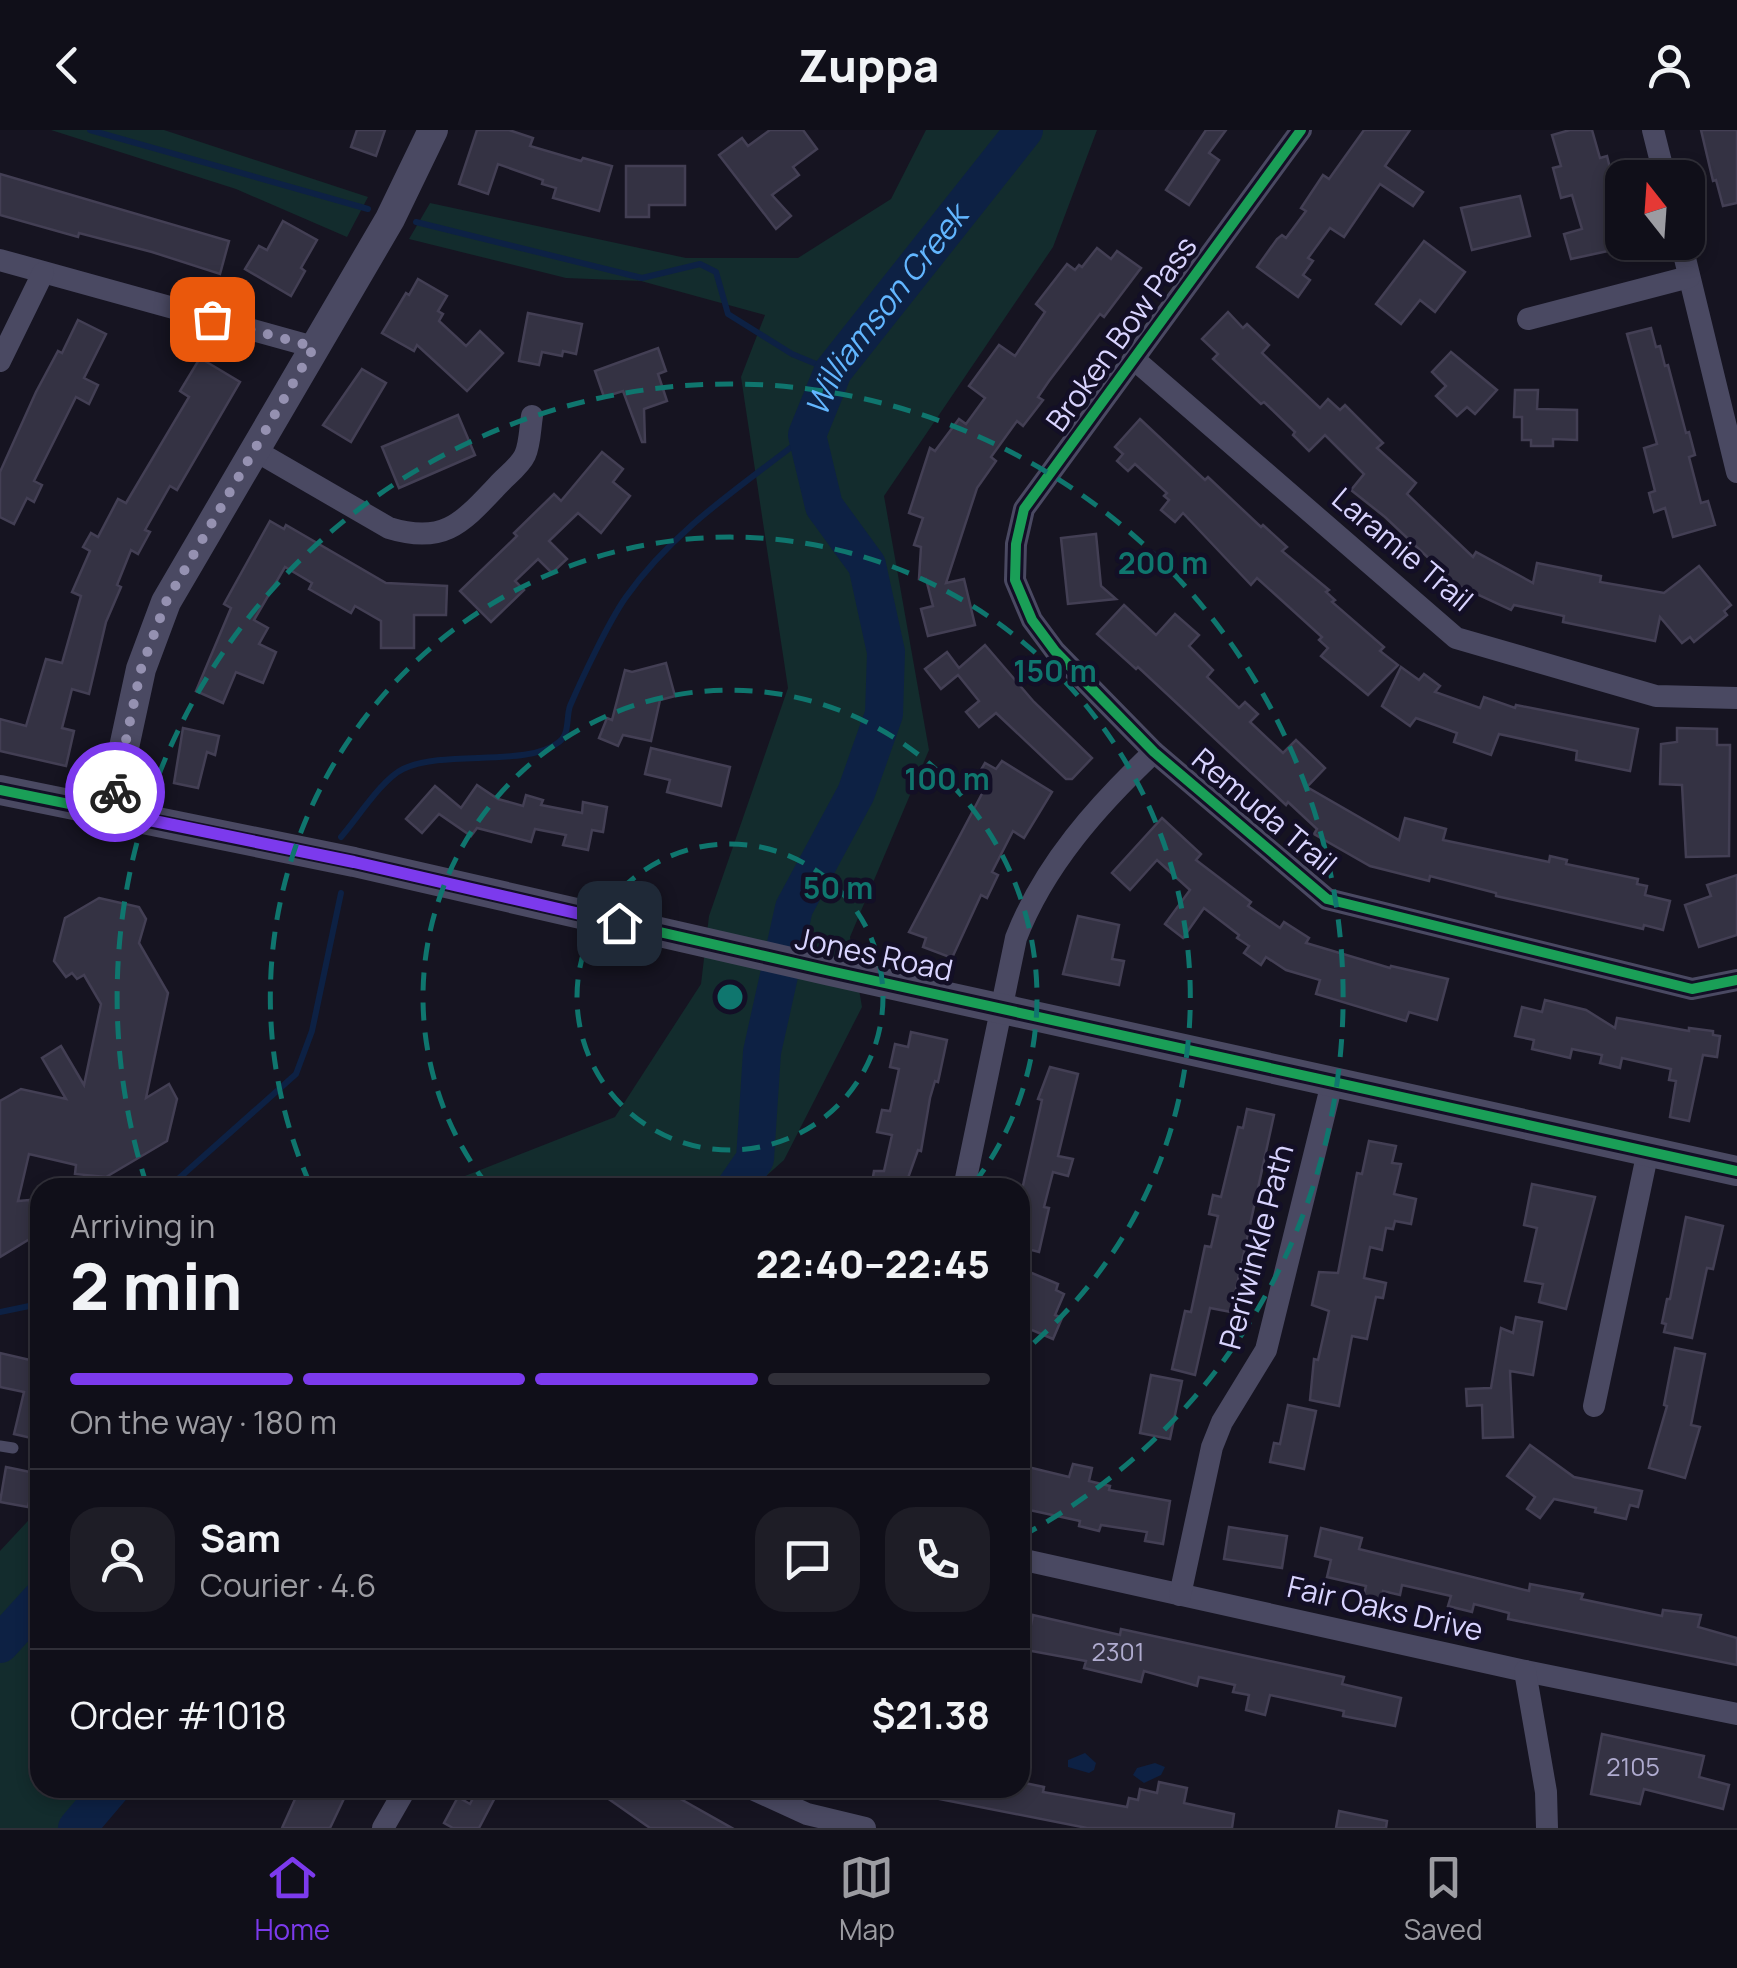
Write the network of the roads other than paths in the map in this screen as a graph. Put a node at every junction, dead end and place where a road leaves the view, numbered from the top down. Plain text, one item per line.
1 (433, 130) edge
2 (1301, 130) edge
3 (1654, 130) edge
4 (1661, 160) edge
5 (0, 260) edge
6 (1685, 260) edge
7 (43, 272) junction
8 (1689, 277) junction
9 (1528, 319) dead end
10 (314, 347) junction
11 (1136, 360) junction
12 (0, 361) edge
13 (532, 416) dead end
14 (256, 451) junction
15 (1737, 472) edge
16 (1014, 580) joint
17 (1737, 698) edge
18 (1154, 752) junction
19 (0, 790) edge
20 (110, 812) junction
21 (1737, 980) edge
22 (1002, 1008) junction
23 (1332, 1082) junction
24 (1648, 1151) junction
25 (1737, 1172) edge
26 (966, 1178) edge
27 (1594, 1406) dead end
28 (1030, 1561) edge
29 (1180, 1595) junction
30 (1525, 1671) junction
31 (1737, 1714) edge
32 (400, 1798) edge
33 (772, 1798) edge
34 (384, 1828) edge
35 (866, 1828) edge
36 (1547, 1828) edge

1 - 10 street
2 - 11 street, Broken Bow Pass
3 - 4 street
5 - 7 street
6 - 8 street
7 - 10 street
7 - 12 street
8 - 9 street
8 - 15 street
10 - 14 street
11 - 16 street, Broken Bow Pass
11 - 17 street, Laramie Trail
13 - 14 street
14 - 20 street
16 - 18 street, Remuda Trail
18 - 21 street, Remuda Trail
18 - 22 street
19 - 20 street, Jones Road
20 - 22 street, Jones Road
22 - 23 street, Jones Road
22 - 26 street
23 - 24 street, Jones Road
23 - 29 street, Periwinkle Path
24 - 25 street, Jones Road
24 - 27 street
28 - 29 street, Fair Oaks Drive
29 - 30 street, Fair Oaks Drive
30 - 31 street, Fair Oaks Drive
30 - 36 street
32 - 34 street
33 - 35 street

